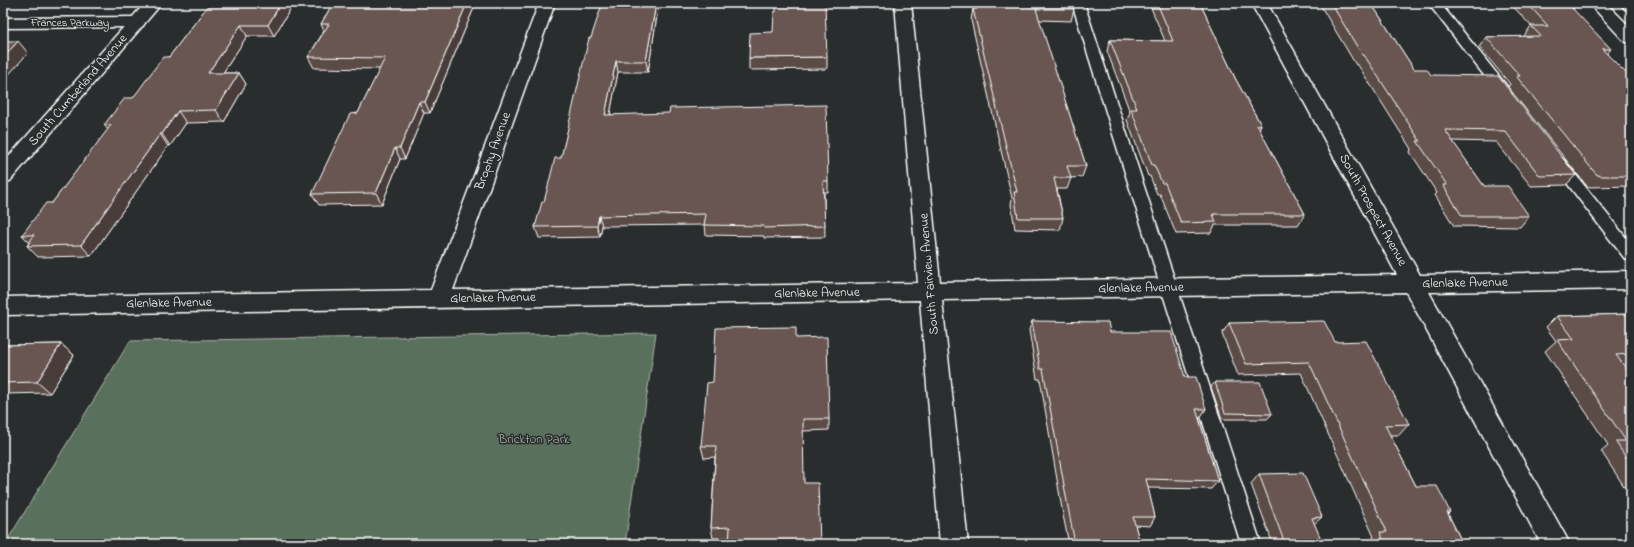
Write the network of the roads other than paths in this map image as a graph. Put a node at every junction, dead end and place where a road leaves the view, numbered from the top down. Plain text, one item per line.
1 (154, 3) edge
2 (547, 3) edge
3 (903, 3) edge
4 (1078, 3) edge
5 (1259, 3) edge
6 (1434, 3) edge
7 (1596, 3) edge
8 (1628, 3) edge
9 (1631, 6) edge
10 (137, 22) junction
11 (3, 23) edge
12 (1631, 38) edge
13 (1513, 104) edge
14 (1552, 154) edge
15 (3, 176) edge
16 (1631, 255) edge
17 (1631, 280) edge
18 (1413, 284) junction
19 (1169, 288) junction
20 (930, 292) junction
21 (439, 299) junction
22 (3, 306) edge
23 (954, 544) edge
24 (1251, 544) edge
25 (1556, 544) edge

1 - 10 street, South Cumberland Avenue
2 - 21 street, Brophy Avenue
3 - 20 street, South Fairview Avenue
4 - 19 lane
5 - 18 street, South Prospect Avenue
6 - 13 lane
7 - 12 street
8 - 9 street
10 - 11 street, Frances Parkway
10 - 15 street, South Cumberland Avenue
14 - 16 lane
17 - 18 street, Glenlake Avenue
18 - 19 street, Glenlake Avenue
18 - 25 street, South Prospect Avenue
19 - 20 street, Glenlake Avenue
19 - 24 lane
20 - 21 street, Glenlake Avenue
20 - 23 street, South Fairview Avenue
21 - 22 street, Glenlake Avenue

